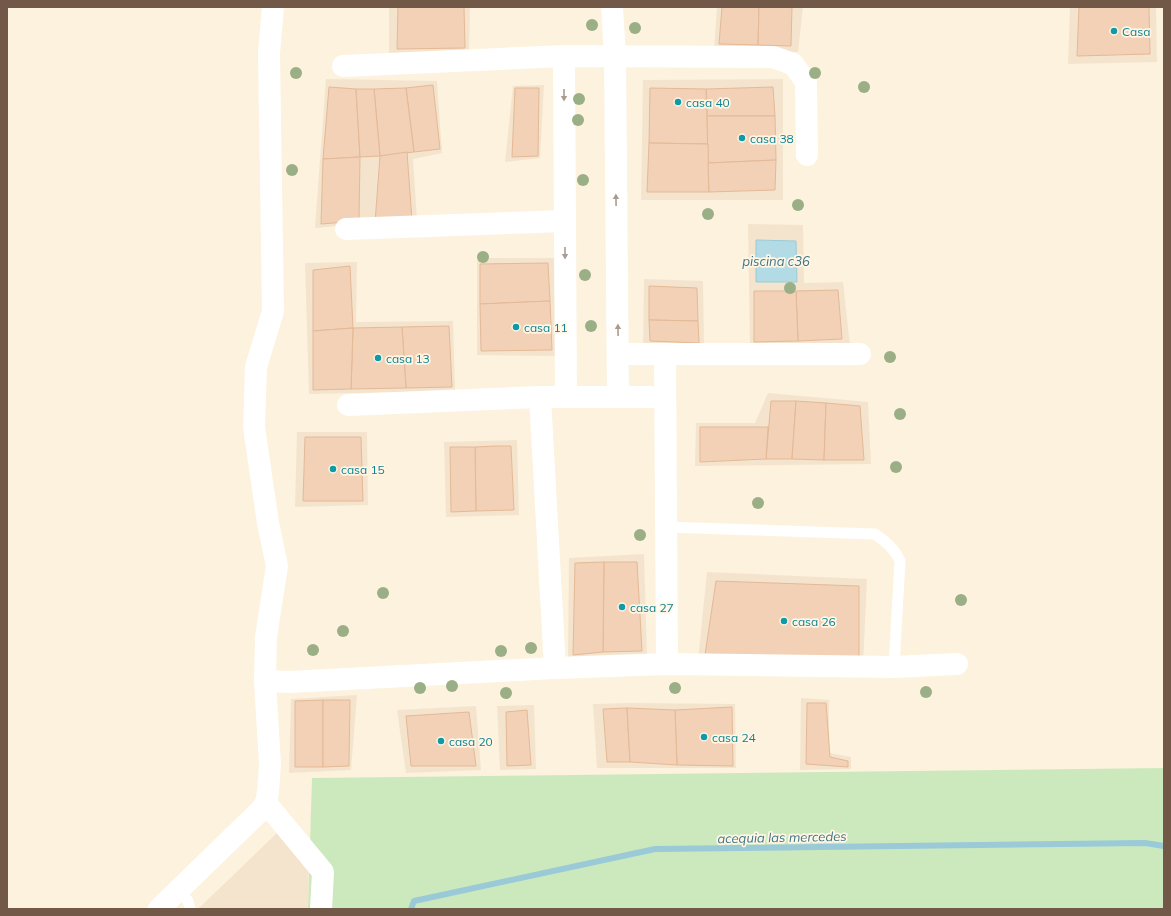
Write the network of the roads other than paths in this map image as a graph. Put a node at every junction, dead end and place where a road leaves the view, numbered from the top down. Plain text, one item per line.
1 (273, 7) edge
2 (612, 7) edge
3 (564, 56) junction
4 (615, 56) junction
5 (343, 66) dead end
6 (807, 155) dead end
7 (565, 221) junction
8 (346, 229) dead end
9 (618, 354) junction
10 (665, 354) junction
11 (860, 354) dead end
12 (540, 397) junction
13 (566, 397) junction
14 (618, 397) junction
15 (665, 397) junction
16 (348, 405) dead end
17 (666, 527) junction
18 (667, 664) junction
19 (956, 664) dead end
20 (894, 667) junction
21 (555, 668) junction
22 (265, 682) junction
23 (266, 803) junction
24 (179, 890) junction
25 (159, 909) edge
26 (190, 909) edge
27 (321, 909) edge

1 - 22 street
2 - 4 street
3 - 4 street
3 - 5 street
3 -> 7 street
4 - 6 street
9 -> 4 street
7 - 8 street
7 -> 13 street
9 - 10 street
9 - 14 street
10 - 11 street
10 - 15 street
12 - 13 street
12 - 16 street
12 - 21 street
13 - 14 street
14 - 15 street
15 - 17 street
17 - 18 street
17 - 20 lane
18 - 20 street
18 - 21 street
19 - 20 street
21 - 22 street
22 - 23 street
23 - 24 street
23 - 27 street
24 - 25 street
24 - 26 lane

